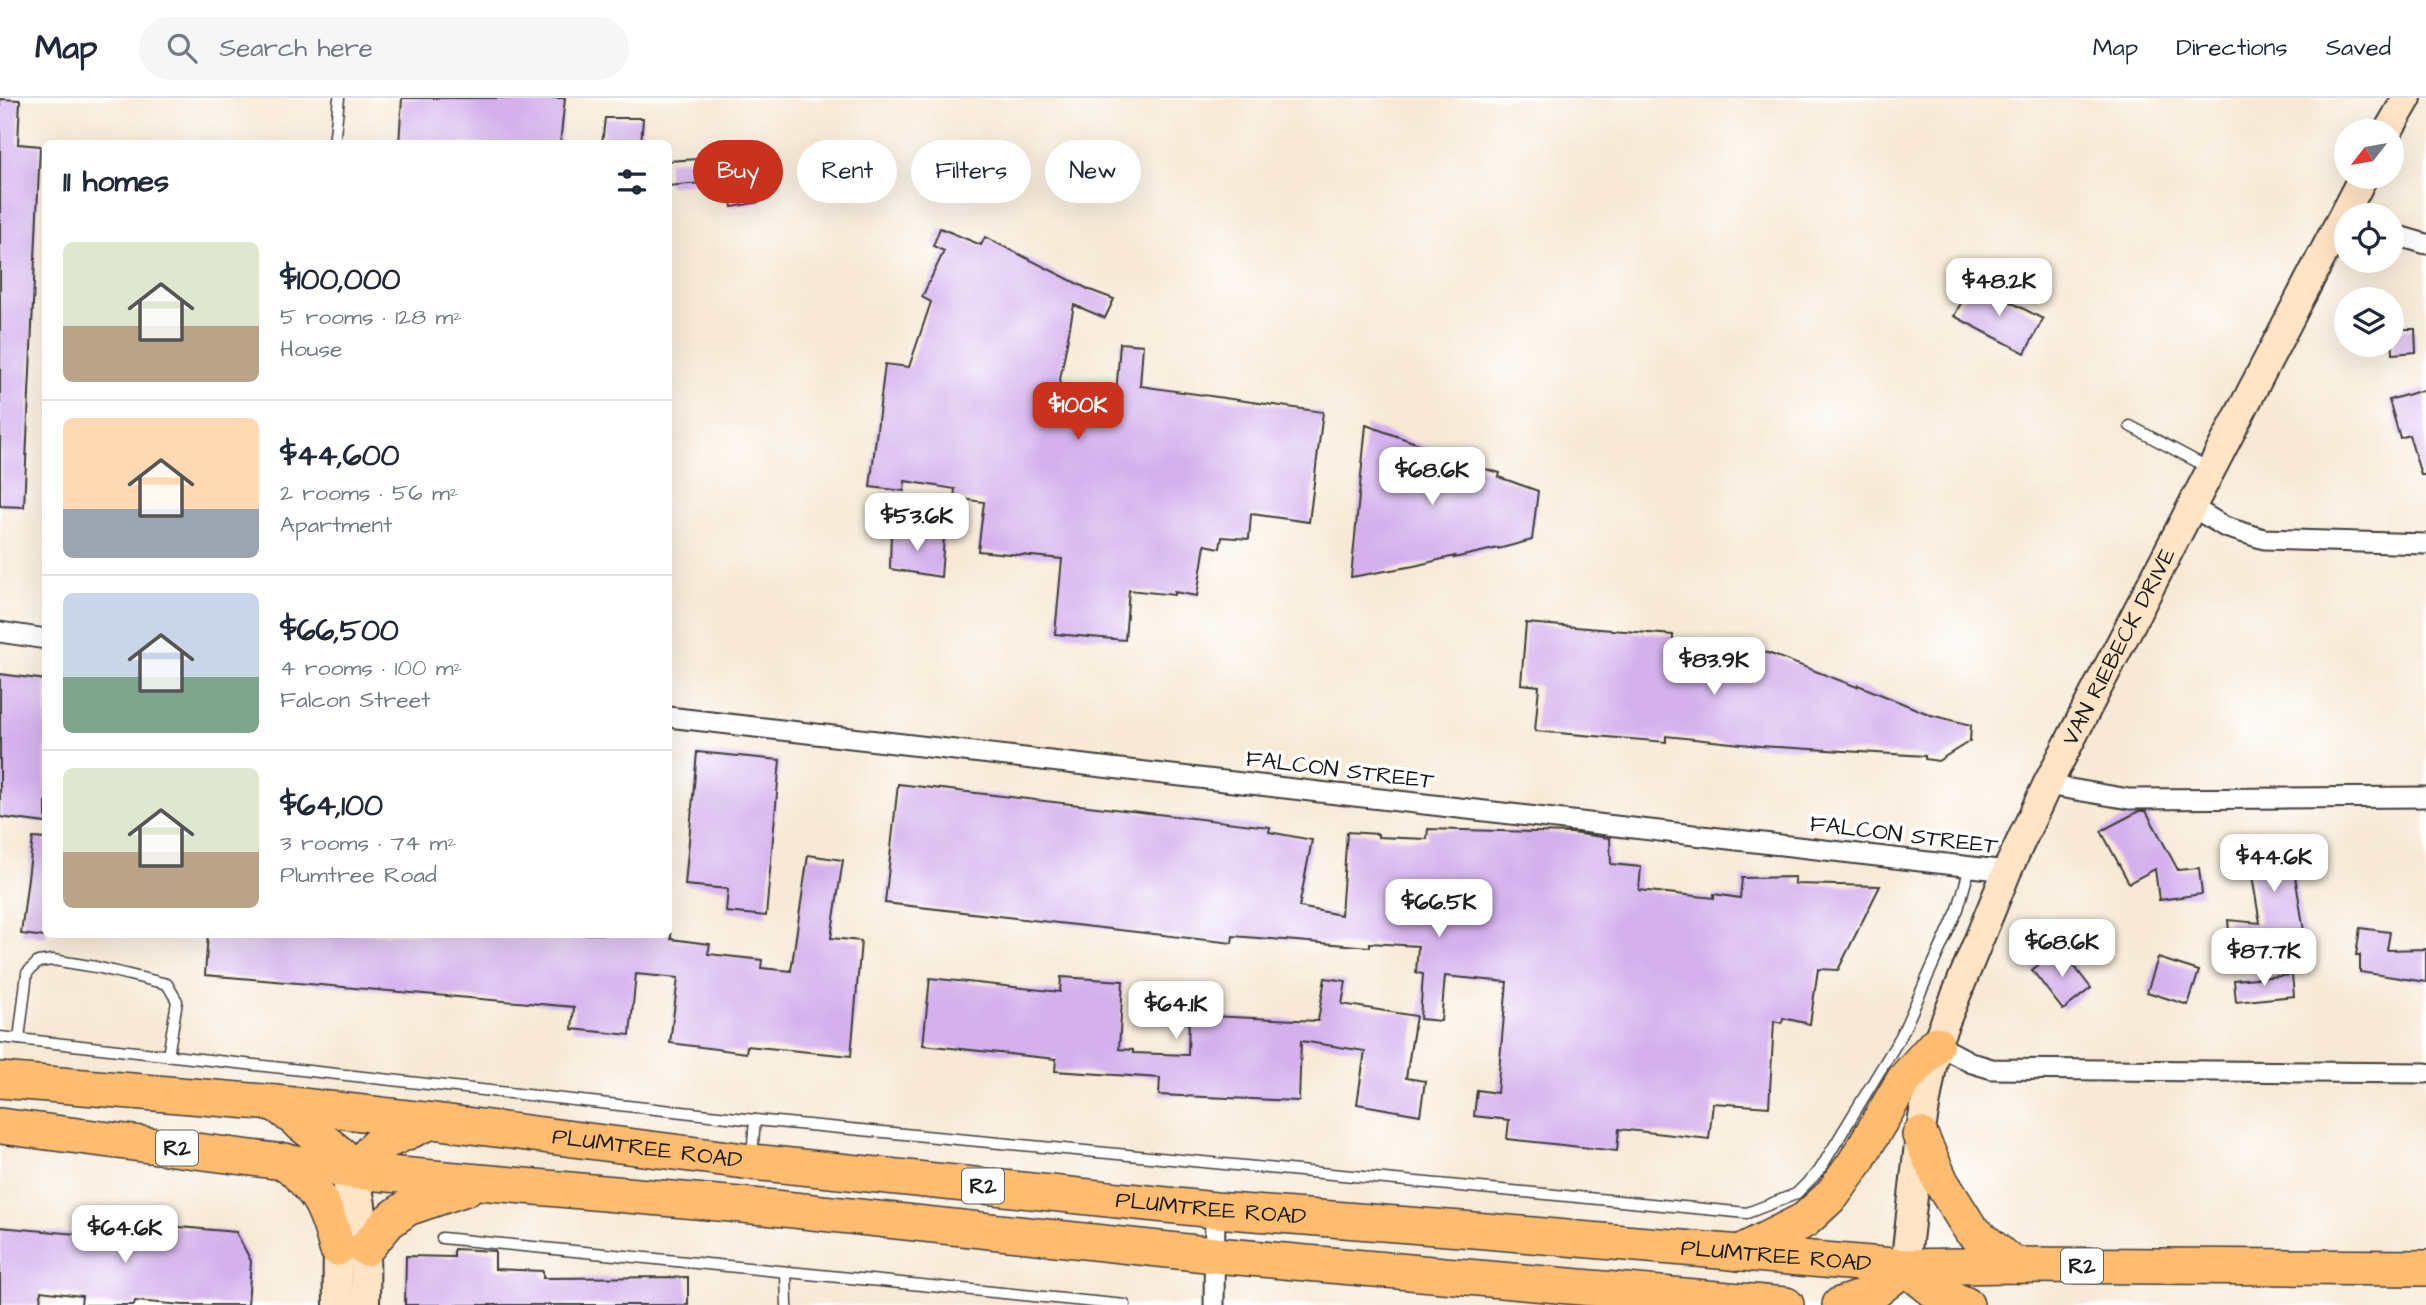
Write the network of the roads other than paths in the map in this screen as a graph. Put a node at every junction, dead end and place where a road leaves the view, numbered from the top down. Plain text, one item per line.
1 (339, 98) edge
2 (2407, 98) edge
3 (2395, 119) edge
4 (334, 140) edge
5 (2334, 238) edge
6 (2404, 238) edge
7 (2426, 244) edge
8 (2130, 426) dead end
9 (2211, 469) junction
10 (2192, 508) junction
11 (2426, 544) edge
12 (0, 632) edge
13 (42, 638) edge
14 (672, 717) edge
15 (2047, 785) junction
16 (2426, 797) edge
17 (1970, 867) junction
18 (2007, 871) junction
19 (0, 1037) edge
20 (19, 1039) junction
21 (1936, 1044) junction
22 (168, 1056) junction
23 (2426, 1073) edge
24 (0, 1080) edge
25 (275, 1103) junction
26 (755, 1120) junction
27 (433, 1121) junction
28 (0, 1126) edge
29 (1920, 1135) junction
30 (285, 1161) junction
31 (752, 1162) junction
32 (354, 1171) junction
33 (480, 1184) junction
34 (1215, 1210) junction
35 (442, 1238) dead end
36 (351, 1248) junction
37 (1739, 1253) junction
38 (1215, 1255) junction
39 (2013, 1265) junction
40 (1905, 1267) junction
41 (2426, 1268) edge
42 (786, 1273) junction
43 (338, 1305) edge
44 (365, 1305) edge
45 (787, 1305) edge
46 (1125, 1305) edge
47 (1214, 1305) edge
48 (1786, 1305) edge
49 (1840, 1305) edge
50 (1966, 1305) edge

1 - 4 lane
2 - 3 street
5 - 9 street, VAN RIEBECK DRIVE
6 - 7 street
8 - 9 lane
9 - 10 street, VAN RIEBECK DRIVE
10 - 11 street
10 - 15 street, VAN RIEBECK DRIVE
12 - 13 street
14 - 17 street, FALCON STREET
15 - 16 street
15 - 18 street, VAN RIEBECK DRIVE
17 - 18 street, FALCON STREET
17 - 26 lane
18 - 21 street, VAN RIEBECK DRIVE
19 - 20 lane
20 - 22 lane
20 - 22 lane
21 - 23 street
21 - 29 street, VAN RIEBECK DRIVE
21 - 37 highway
22 - 26 lane
24 - 25 highway, PLUMTREE ROAD / R2
25 - 27 highway, PLUMTREE ROAD / R2
25 - 32 highway
26 - 31 lane
27 - 31 highway, PLUMTREE ROAD / R2
27 - 32 highway
28 - 30 highway, PLUMTREE ROAD / R2
29 - 39 highway
29 - 40 street, VAN RIEBECK DRIVE
30 - 32 highway, PLUMTREE ROAD / R2
30 - 36 highway
31 - 34 highway, PLUMTREE ROAD / R2
32 - 33 highway, PLUMTREE ROAD / R2
32 - 36 street
33 - 36 highway
33 - 38 highway, PLUMTREE ROAD / R2
34 - 37 highway, PLUMTREE ROAD / R2
34 - 38 street
35 - 42 lane
36 - 43 street
36 - 44 street
37 - 40 highway, PLUMTREE ROAD / R2
38 - 47 street
38 - 48 highway, PLUMTREE ROAD / R2
39 - 40 highway, PLUMTREE ROAD / R2
39 - 41 highway, PLUMTREE ROAD / R2
40 - 49 highway
40 - 50 highway
42 - 45 lane
42 - 46 lane

